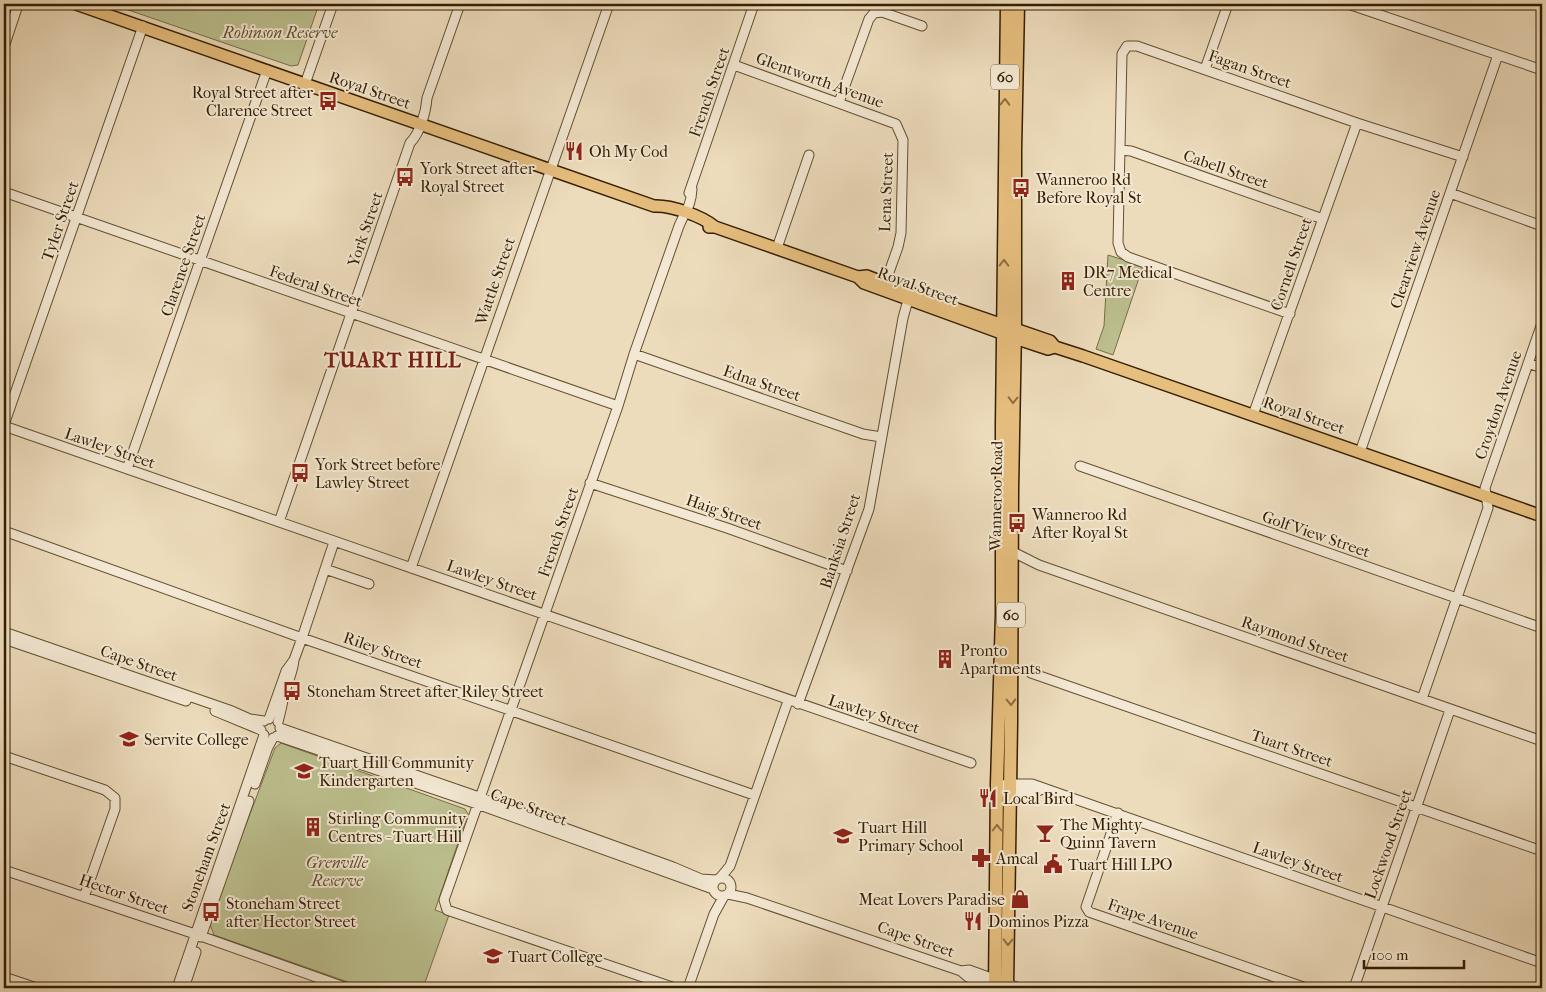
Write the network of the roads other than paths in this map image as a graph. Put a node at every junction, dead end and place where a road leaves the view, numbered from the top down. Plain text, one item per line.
1 (76, 4) edge
2 (333, 4) edge
3 (460, 4) edge
4 (609, 4) edge
5 (744, 4) edge
6 (1007, 4) edge
7 (1018, 4) edge
8 (1228, 4) edge
9 (1348, 4) edge
10 (18, 5) edge
11 (754, 5) edge
12 (143, 26) junction
13 (922, 26) dead end
14 (4, 47) edge
15 (1498, 55) junction
16 (734, 65) junction
17 (267, 70) junction
18 (1205, 70) junction
19 (1542, 70) edge
20 (305, 84) junction
21 (840, 102) junction
22 (1357, 123) junction
23 (417, 124) junction
24 (896, 124) joint
25 (1120, 150) junction
26 (809, 155) dead end
27 (1463, 158) junction
28 (550, 169) junction
29 (4, 192) edge
30 (1450, 193) junction
31 (683, 215) junction
32 (77, 218) junction
33 (1323, 219) junction
34 (1542, 226) edge
35 (777, 248) junction
36 (200, 261) junction
37 (884, 286) junction
38 (911, 297) junction
39 (351, 314) junction
40 (1290, 314) junction
41 (1542, 323) edge
42 (1003, 328) junction
43 (1015, 333) junction
44 (634, 354) junction
45 (484, 360) junction
46 (1528, 363) junction
47 (1542, 368) edge
48 (618, 406) junction
49 (1254, 415) junction
50 (4, 426) edge
51 (881, 437) junction
52 (1360, 452) junction
53 (1080, 466) dead end
54 (127, 470) junction
55 (590, 482) junction
56 (1486, 496) junction
57 (1542, 516) edge
58 (279, 522) junction
59 (4, 531) edge
60 (334, 542) junction
61 (1011, 551) junction
62 (1039, 565) junction
63 (324, 568) junction
64 (411, 568) junction
65 (846, 571) junction
66 (1011, 576) junction
67 (369, 584) dead end
68 (1457, 599) junction
69 (545, 615) junction
70 (1542, 628) edge
71 (4, 632) edge
72 (302, 638) junction
73 (4, 639) edge
74 (1031, 672) dead end
75 (1422, 699) junction
76 (788, 700) junction
77 (798, 704) junction
78 (510, 710) junction
79 (1450, 710) junction
80 (271, 729) junction
81 (1542, 741) edge
82 (4, 756) edge
83 (971, 763) dead end
84 (997, 788) junction
85 (1010, 788) junction
86 (754, 795) junction
87 (478, 801) junction
88 (1416, 808) junction
89 (1010, 809) junction
90 (1118, 814) junction
91 (1542, 851) edge
92 (4, 870) edge
93 (996, 873) junction
94 (1009, 880) junction
95 (722, 887) junction
96 (84, 897) junction
97 (1383, 907) junction
98 (996, 914) junction
99 (198, 935) junction
100 (996, 962) junction
101 (1542, 963) edge
102 (961, 971) junction
103 (972, 972) junction
104 (4, 977) edge
105 (1002, 986) edge
106 (37, 988) edge
107 (177, 988) edge
108 (184, 988) edge
109 (347, 988) edge
110 (675, 988) edge
111 (688, 988) edge
112 (1306, 988) edge
113 (1354, 988) edge

1 - 12 main road, Royal Street
2 - 20 street
3 - 23 street, York Street
4 - 28 street, Wattle Street
5 - 11 street
42 -> 6 highway, Wanneroo Road / 60
7 - 43 highway, Wanneroo Road / 60
8 - 18 street
9 - 15 street
10 - 14 street
11 - 16 street, French Street
12 - 17 main road, Royal Street
12 - 32 street, Tyler Street
13 - 21 street
15 - 19 street
15 - 27 street, Clearview Avenue
16 - 21 street, Glentworth Avenue
16 - 31 street, French Street
17 - 20 main road, Royal Street
17 - 36 street, Clarence Street
18 - 22 street, Fagan Street
18 - 25 street, Fagan Street
20 - 23 main road, Royal Street
21 - 24 street, Glentworth Avenue
22 - 27 street, Fagan Street
22 - 33 street, Cornell Street
23 - 28 main road, Royal Street
23 - 39 street, York Street
24 - 37 street, Lena Street
25 - 33 street, Cabell Street
25 - 40 street
26 - 35 street
27 - 30 street, Clearview Avenue
28 - 31 main road, Royal Street
28 - 45 street, Wattle Street
29 - 32 street, Federal Street
30 - 34 street
30 - 52 street, Clearview Avenue
31 - 35 main road, Royal Street
31 - 44 street, French Street
32 - 36 street, Federal Street
32 - 50 street, Tyler Street
33 - 40 street, Cornell Street
35 - 37 main road, Royal Street
36 - 39 street, Federal Street
36 - 54 street, Clarence Street
37 - 38 main road, Royal Street
38 - 42 main road, Royal Street
38 - 51 street, Banksia Street
39 - 45 street, Federal Street
39 - 58 street, York Street
40 - 49 street, Cornell Street
41 - 46 street, Croydon Avenue
42 - 43 main road, Royal Street
42 - 84 highway, Wanneroo Road / 60
43 - 49 main road, Royal Street
43 -> 61 highway, Wanneroo Road / 60
44 - 48 street, French Street
44 - 51 street, Edna Street
45 - 48 street, Federal Street
45 - 64 street, Wattle Street
46 - 47 street
46 - 56 street, Croydon Avenue
48 - 55 street, French Street
49 - 52 main road, Royal Street
50 - 54 street, Lawley Street
51 - 65 street, Banksia Street
52 - 56 main road, Royal Street
53 - 68 street, Golf View Street
54 - 58 street, Lawley Street
55 - 65 street, Haig Street
55 - 69 street, French Street
56 - 57 main road, Royal Street
56 - 68 street
58 - 60 street, Lawley Street
59 - 72 street, Riley Street
60 - 63 street, Stoneham Street
60 - 64 street, Lawley Street
61 - 62 street, Raymond Street
61 - 66 highway, Wanneroo Road / 60
62 - 66 street
62 - 75 street, Raymond Street
63 - 67 street
63 - 72 street, Stoneham Street
64 - 69 street, Lawley Street
65 - 77 street, Banksia Street
66 -> 85 highway, Wanneroo Road / 60
68 - 70 street, Golf View Street
68 - 75 street
69 - 76 street, Lawley Street
69 - 78 street, French Street
71 - 80 street, Cape Street
72 - 78 street, Riley Street
72 - 80 street, Stoneham Street
73 - 80 street, Cape Street
74 - 88 street, Tuart Street
75 - 79 street, Raymond Street
76 - 77 street, Lawley Street
76 - 86 street
77 - 83 street, Lawley Street
78 - 86 street, Riley Street
78 - 87 street, French Street
79 - 81 street, Raymond Street
79 - 88 street, Lockwood Street
80 - 87 street, Cape Street
80 - 99 street, Stoneham Street
82 - 96 street
84 - 85 street, Lawley Street
93 -> 84 highway, Wanneroo Road / 60
85 - 89 highway, Wanneroo Road / 60
85 - 90 street, Lawley Street
86 - 95 street
87 - 95 street, Cape Street
87 - 110 street, French Street
88 - 91 street, Tuart Street
88 - 97 street, Lockwood Street
89 - 93 highway
89 - 94 highway, Wanneroo Road / 60
90 - 97 street, Lawley Street
90 - 112 street, Frape Avenue
92 - 96 street, Hector Street
93 - 98 highway, Wanneroo Road / 60
94 - 98 highway
94 -> 105 highway, Wanneroo Road / 60
95 - 102 street, Cape Street
95 - 111 street
96 - 99 street, Hector Street
97 - 101 street, Lawley Street
97 - 113 street, Lockwood Street
98 - 100 highway, Wanneroo Road / 60
99 - 107 street, Stoneham Street
99 - 108 street, Stoneham Street
99 - 109 street, Hector Street
100 - 103 street
100 - 105 highway, Wanneroo Road / 60
102 - 103 street, Cape Street
102 - 105 street, Cape Street
103 - 105 street, Cape Street
104 - 106 street

